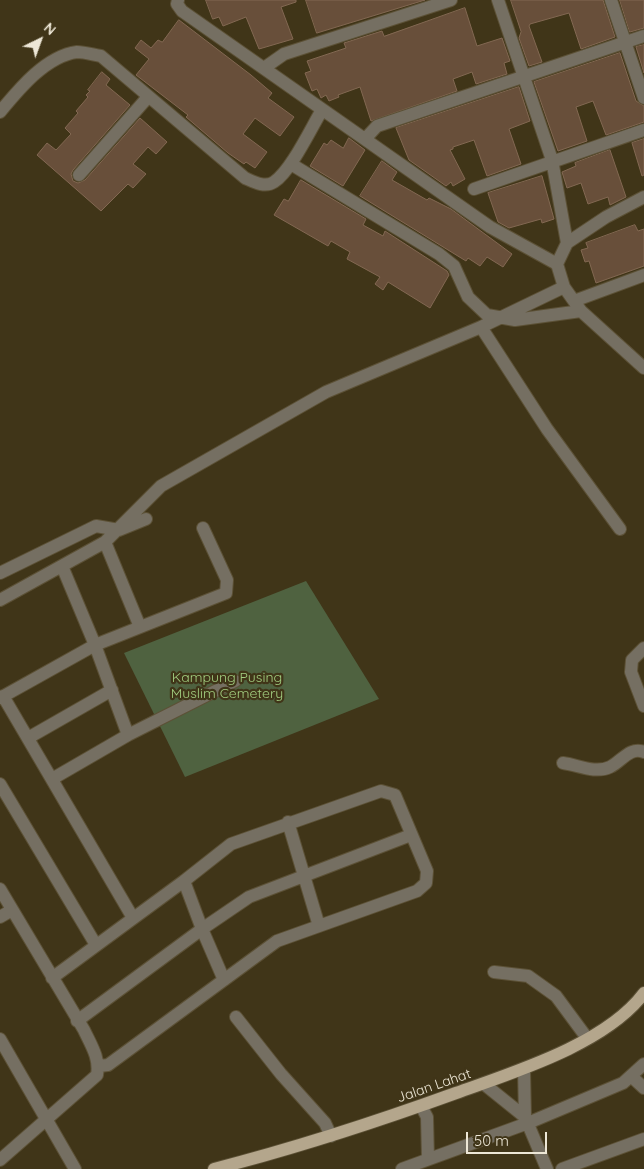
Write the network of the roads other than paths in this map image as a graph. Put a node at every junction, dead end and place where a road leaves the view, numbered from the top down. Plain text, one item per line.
1 (178, 0) edge
2 (451, 0) edge
3 (498, 0) edge
4 (611, 0) edge
5 (644, 36) edge
6 (626, 43) junction
7 (264, 68) junction
8 (524, 78) junction
9 (148, 97) junction
10 (644, 98) edge
11 (5, 101) edge
12 (322, 110) junction
13 (0, 112) edge
14 (644, 130) edge
15 (365, 139) junction
16 (552, 160) junction
17 (291, 164) junction
18 (79, 175) dead end
19 (474, 189) dead end
20 (644, 197) edge
21 (567, 243) junction
22 (557, 264) junction
23 (644, 275) edge
24 (564, 287) junction
25 (578, 306) junction
26 (496, 318) junction
27 (481, 327) junction
28 (644, 368) edge
29 (146, 519) dead end
30 (203, 528) dead end
31 (119, 530) junction
32 (620, 530) dead end
33 (105, 542) junction
34 (62, 566) junction
35 (0, 572) edge
36 (0, 600) edge
37 (140, 627) junction
38 (96, 645) junction
39 (644, 648) edge
40 (235, 681) dead end
41 (112, 690) junction
42 (2, 697) edge
43 (644, 706) edge
44 (128, 735) junction
45 (28, 738) junction
46 (644, 752) edge
47 (563, 763) dead end
48 (52, 779) junction
49 (0, 784) edge
50 (288, 822) junction
51 (411, 835) junction
52 (305, 876) junction
53 (180, 884) junction
54 (0, 889) edge
55 (12, 910) junction
56 (0, 917) edge
57 (133, 918) junction
58 (319, 926) junction
59 (202, 929) junction
60 (96, 945) junction
61 (494, 972) dead end
62 (52, 978) junction
63 (224, 980) junction
64 (644, 992) edge
65 (236, 1017) dead end
66 (77, 1021) junction
67 (588, 1038) junction
68 (2, 1047) edge
69 (644, 1064) edge
70 (99, 1066) junction
71 (524, 1069) junction
72 (631, 1076) junction
73 (484, 1084) junction
74 (644, 1088) edge
75 (421, 1106) junction
76 (45, 1118) junction
77 (527, 1120) junction
78 (331, 1136) junction
79 (644, 1139) edge
80 (0, 1160) edge
81 (420, 1164) edge
82 (75, 1169) edge
83 (214, 1169) edge
84 (402, 1169) edge
85 (547, 1169) edge
86 (562, 1169) edge

1 - 7 street
2 - 7 street
3 - 8 street
4 - 6 street
5 - 6 street
6 - 8 street
6 - 10 street
7 - 12 street
8 - 15 street
8 - 16 street
9 - 11 street
9 - 17 street
9 - 18 street
11 - 13 street
12 - 15 street
12 - 17 street
14 - 16 street
15 - 22 street
16 - 19 street
16 - 21 street
17 - 26 street
20 - 21 street
21 - 22 street
22 - 24 street
23 - 25 street
24 - 25 street
24 - 26 street
25 - 26 street
25 - 28 street
26 - 27 street
27 - 31 street
27 - 32 street
29 - 31 street
30 - 37 street
31 - 33 street
31 - 35 street
33 - 34 street
33 - 37 street
34 - 36 street
34 - 38 street
37 - 38 street
38 - 41 street
38 - 42 street
39 - 43 street
40 - 44 street
41 - 44 street
41 - 45 street
42 - 45 street
44 - 48 street
45 - 48 street
46 - 47 street
48 - 57 street
49 - 60 street
50 - 51 street
50 - 52 street
50 - 53 street
51 - 52 street
51 - 58 street
52 - 58 street
52 - 59 street
53 - 57 street
53 - 59 street
54 - 55 street
55 - 56 street
55 - 62 street
57 - 60 street
58 - 63 street
59 - 63 street
59 - 66 street
60 - 62 street
61 - 67 street
62 - 66 street
63 - 70 street
64 - 67 main road, Jalan Lahat
65 - 78 street
66 - 70 street
67 - 71 main road, Jalan Lahat
68 - 76 street
69 - 72 street
70 - 76 street
71 - 73 main road, Jalan Lahat
71 - 77 street
72 - 74 street
72 - 77 street
73 - 75 main road, Jalan Lahat
73 - 77 street
75 - 78 main road, Jalan Lahat
75 - 81 street
76 - 80 street
76 - 82 street
77 - 81 street
77 - 85 street
78 - 83 main road, Jalan Lahat
79 - 86 street
81 - 84 street

